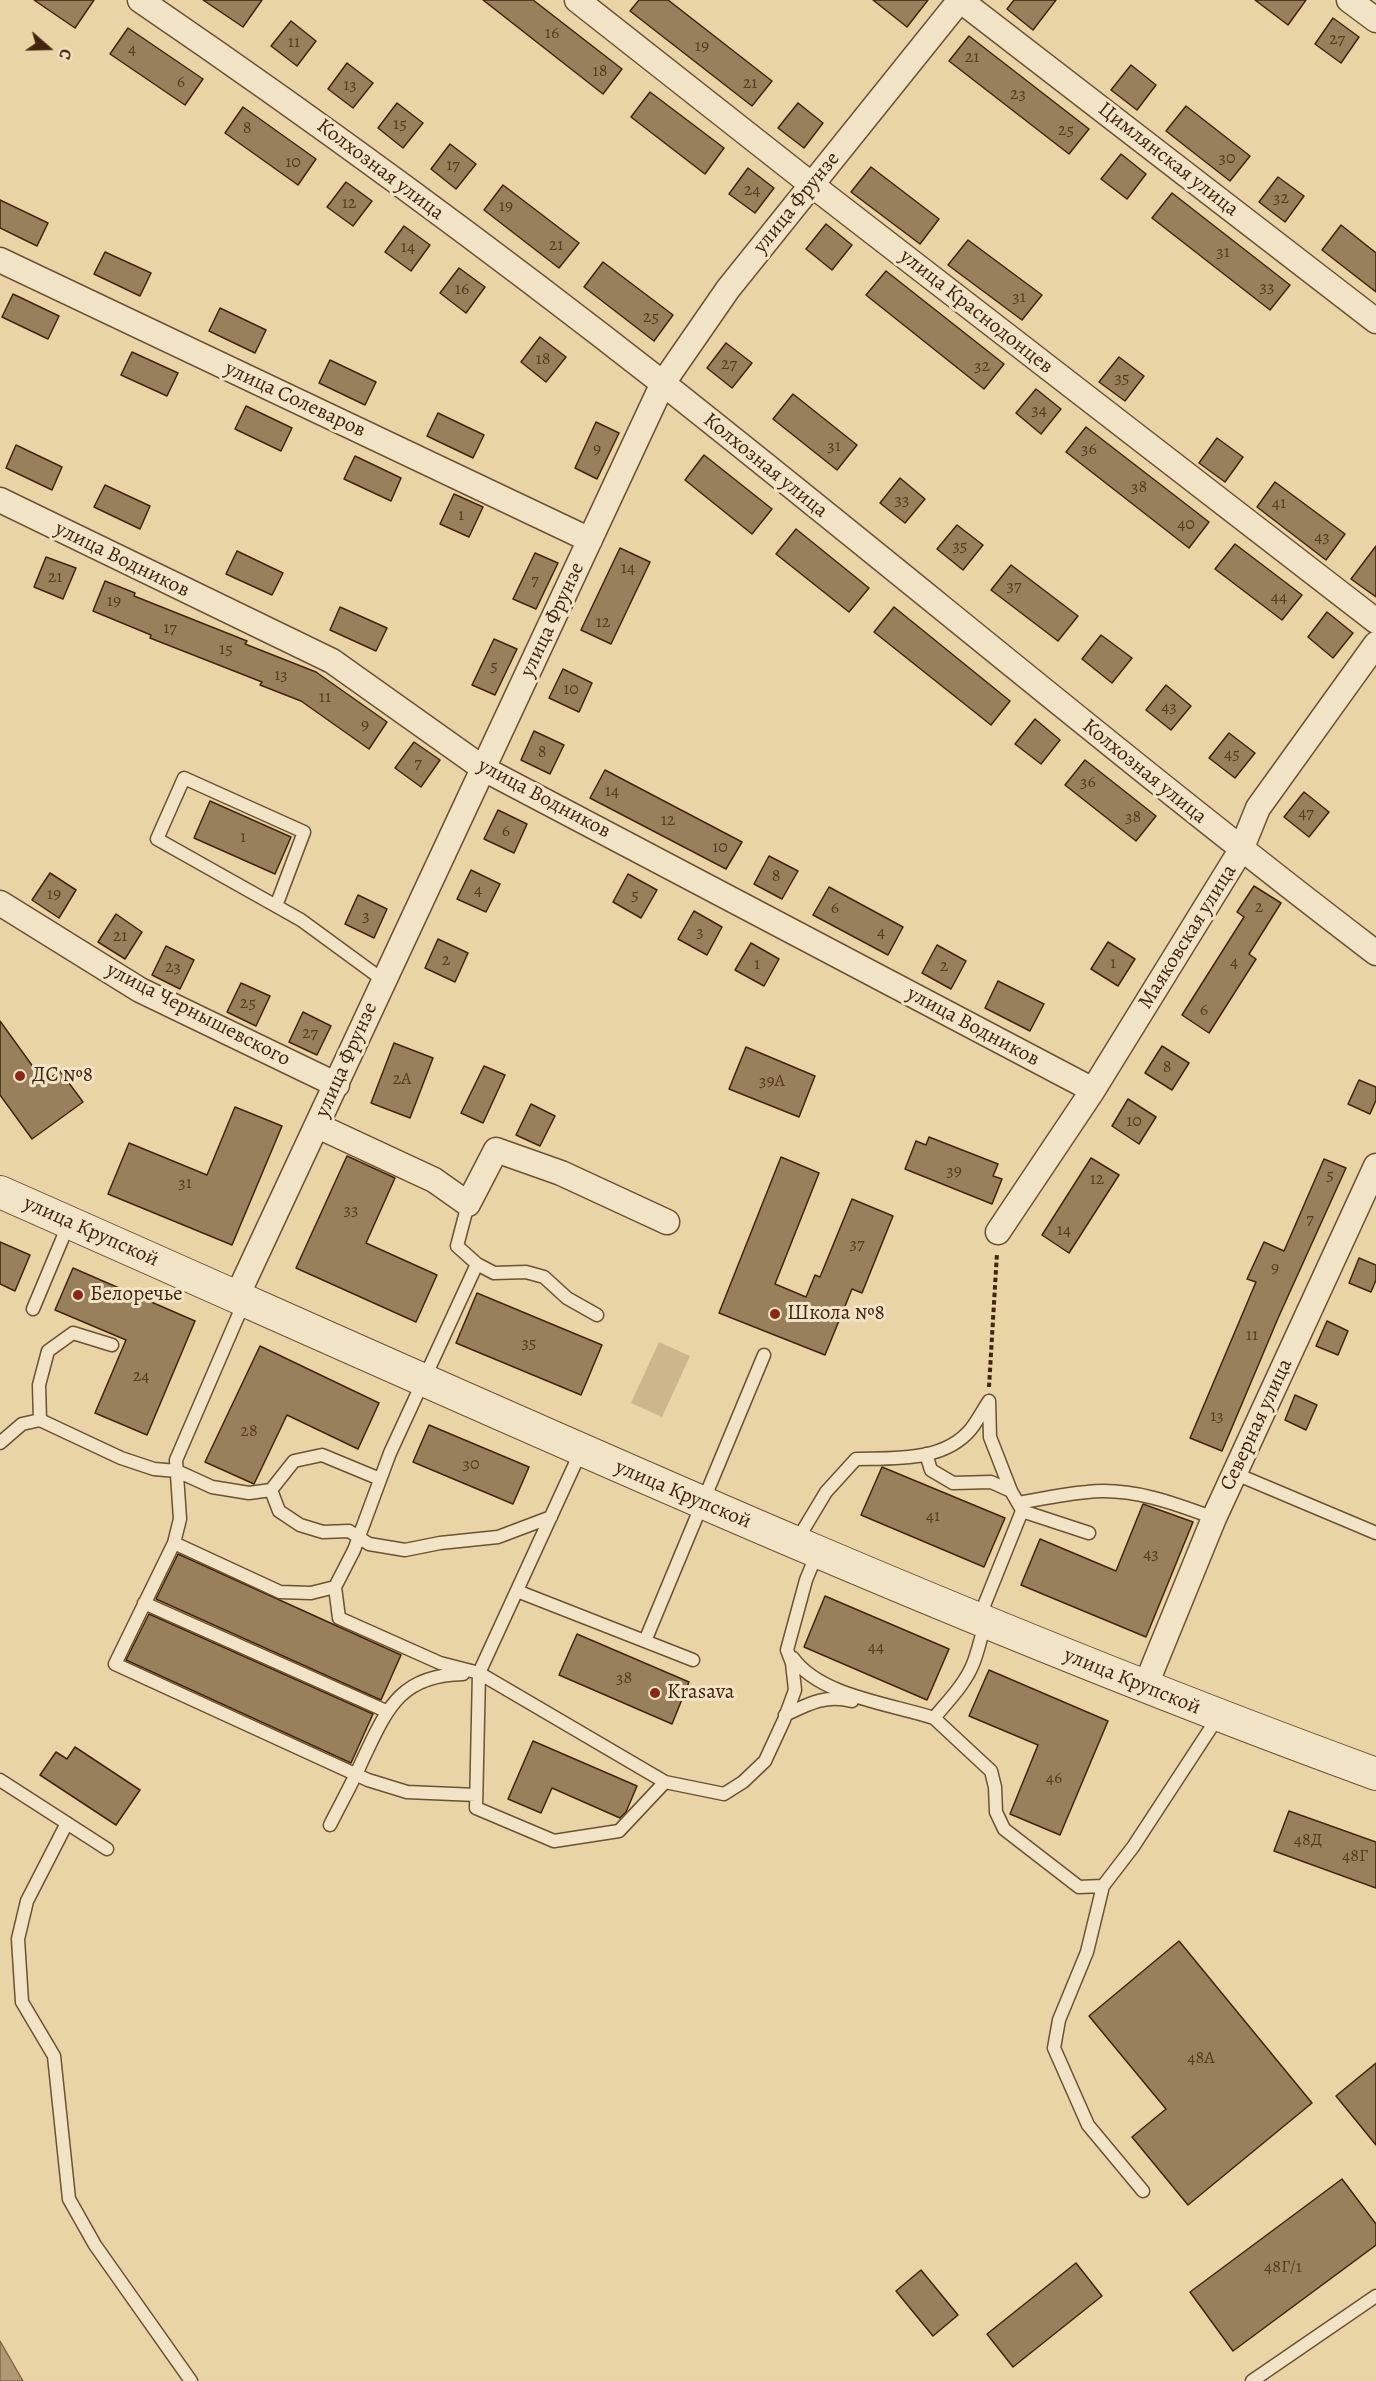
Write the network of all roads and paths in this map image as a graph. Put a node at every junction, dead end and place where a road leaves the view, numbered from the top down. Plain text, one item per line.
1 (140, 0) edge
2 (577, 0) edge
3 (960, 0) edge
4 (1349, 0) edge
5 (1376, 20) edge
6 (812, 185) junction
7 (0, 260) edge
8 (1376, 321) edge
9 (663, 383) junction
10 (0, 500) edge
11 (590, 540) junction
12 (1376, 621) edge
13 (1376, 644) edge
14 (484, 769) junction
15 (1241, 850) junction
16 (0, 903) edge
17 (276, 906) junction
18 (1376, 953) edge
19 (383, 980) junction
20 (337, 1084) junction
21 (1093, 1090) junction
22 (318, 1126) junction
23 (1376, 1166) edge
24 (0, 1192) edge
25 (468, 1204) junction
26 (69, 1222) junction
27 (668, 1222) dead end
28 (998, 1232) joint
29 (477, 1264) junction
30 (241, 1298) junction
31 (33, 1309) dead end
32 (597, 1315) dead end
33 (112, 1345) dead end
34 (764, 1355) dead end
35 (424, 1381) junction
36 (989, 1401) junction
37 (40, 1420) junction
38 (0, 1443) edge
39 (581, 1451) junction
40 (926, 1454) junction
41 (177, 1471) junction
42 (1236, 1474) junction
43 (380, 1479) junction
44 (271, 1490) junction
45 (1011, 1491) junction
46 (703, 1503) junction
47 (1020, 1507) junction
48 (551, 1516) junction
49 (1214, 1518) junction
50 (1089, 1533) dead end
51 (1376, 1533) edge
52 (359, 1538) junction
53 (174, 1543) junction
54 (806, 1548) junction
55 (335, 1587) junction
56 (517, 1591) junction
57 (144, 1603) junction
58 (983, 1621) junction
59 (645, 1641) junction
60 (787, 1650) junction
61 (693, 1660) dead end
62 (480, 1673) junction
63 (1145, 1687) junction
64 (889, 1706) junction
65 (386, 1711) junction
66 (785, 1715) junction
67 (1218, 1717) junction
68 (934, 1718) junction
69 (1376, 1774) edge
70 (356, 1775) junction
71 (0, 1780) edge
72 (665, 1782) junction
73 (476, 1796) junction
74 (67, 1823) junction
75 (330, 1825) dead end
76 (107, 1849) dead end
77 (1103, 1886) junction
78 (1143, 2191) dead end
79 (1376, 2296) edge
80 (191, 2381) edge
81 (1252, 2381) edge

1 - 9 street, Колхозная улица
2 - 6 street, улица Краснодонцев
3 - 6 street, улица Фрунзе
3 - 8 street, Цимлянская улица
4 - 5 street
6 - 9 street, улица Фрунзе
6 - 12 street, улица Краснодонцев
7 - 11 street, улица Солеваров
9 - 11 street, улица Фрунзе
9 - 15 street, Колхозная улица
10 - 14 street, улица Водников
11 - 14 street, улица Фрунзе
13 - 15 street, Маяковская улица
14 - 19 street, улица Фрунзе
14 - 21 street, улица Водников
15 - 18 street, Колхозная улица
15 - 21 street, Маяковская улица
16 - 20 street, улица Чернышевского
17 - 17 lane
17 - 19 lane
19 - 20 street, улица Фрунзе
20 - 22 street, улица Фрунзе
21 - 28 street, Маяковская улица
22 - 25 street
22 - 30 street, улица Фрунзе
23 - 42 street, Северная улица
24 - 26 street, улица Крупской
25 - 27 street
25 - 29 lane
26 - 30 street, улица Крупской
26 - 31 lane
28 - 36 path
29 - 32 lane
29 - 35 lane
30 - 35 street, улица Крупской
30 - 41 lane
33 - 37 lane
34 - 46 lane
35 - 39 street, улица Крупской
35 - 43 lane
36 - 40 lane
36 - 45 lane
37 - 38 lane
37 - 41 lane
39 - 46 street, улица Крупской
39 - 48 lane
40 - 45 lane
40 - 54 lane
41 - 44 lane
41 - 53 lane
42 - 49 street, Северная улица
42 - 51 lane
43 - 44 lane
43 - 52 lane
44 - 52 lane
45 - 47 lane
46 - 54 street, улица Крупской
46 - 59 lane
47 - 49 lane
47 - 50 lane
47 - 58 lane
48 - 52 lane
48 - 56 lane
49 - 63 street, Северная улица
52 - 55 lane
53 - 55 lane
53 - 57 lane
54 - 58 street, улица Крупской
54 - 60 lane
55 - 62 lane
56 - 59 lane
56 - 62 lane
57 - 65 lane
57 - 70 lane
58 - 63 street, улица Крупской
58 - 68 lane
59 - 61 lane
60 - 64 lane
60 - 66 lane
62 - 65 lane
62 - 72 lane
62 - 73 lane
63 - 67 street, улица Крупской
64 - 66 lane
64 - 68 lane
65 - 70 lane
66 - 72 lane
67 - 69 street, улица Крупской
67 - 77 lane
68 - 77 lane
70 - 73 lane
70 - 75 lane
71 - 74 lane
72 - 73 lane
74 - 76 lane
74 - 80 lane
77 - 78 lane
79 - 81 lane

